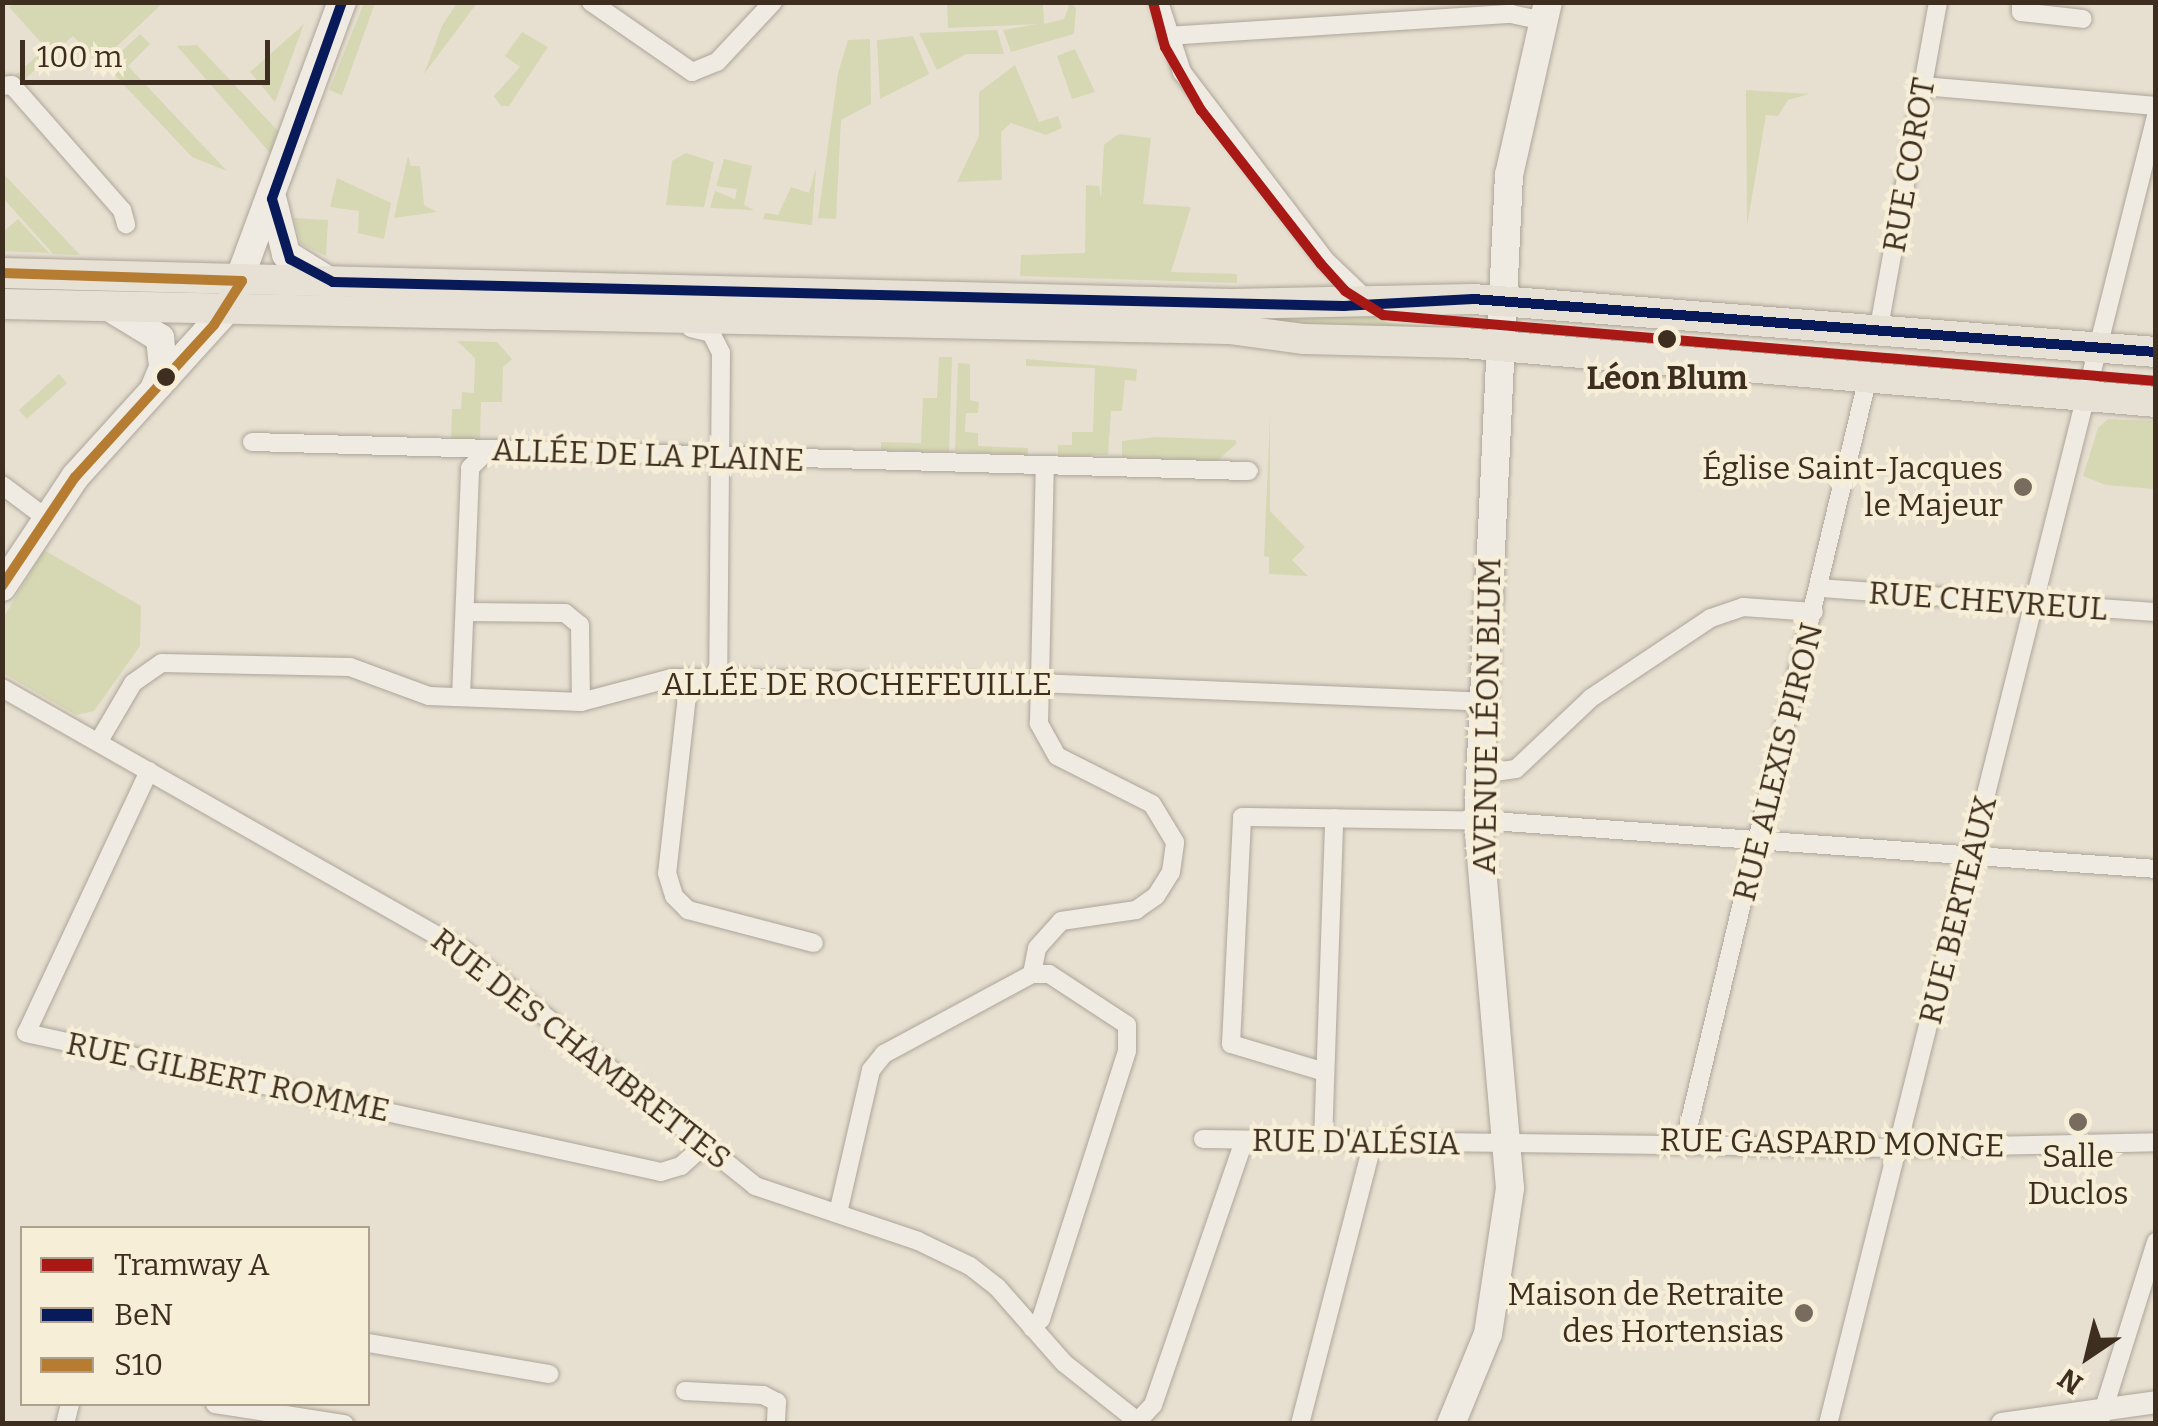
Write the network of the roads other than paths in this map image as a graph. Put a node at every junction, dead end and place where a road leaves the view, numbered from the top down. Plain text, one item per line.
1 (342, 2) edge
2 (591, 2) edge
3 (773, 2) edge
4 (1159, 2) edge
5 (1938, 2) edge
6 (2021, 2) edge
7 (1545, 12) edge
8 (2083, 19) dead end
9 (1167, 36) junction
10 (2, 86) edge
11 (1923, 86) junction
12 (2156, 106) edge
13 (2156, 116) edge
14 (272, 200) junction
15 (126, 224) dead end
16 (2, 274) edge
17 (333, 282) junction
18 (236, 294) junction
19 (1371, 302) junction
20 (1502, 302) junction
21 (2, 304) edge
22 (106, 306) junction
23 (542, 313) junction
24 (752, 316) junction
25 (1879, 327) junction
26 (1500, 348) junction
27 (2100, 348) junction
28 (2156, 352) edge
29 (721, 353) junction
30 (1867, 381) junction
31 (152, 393) junction
32 (2089, 396) junction
33 (2156, 402) edge
34 (252, 442) dead end
35 (488, 450) junction
36 (722, 458) junction
37 (1045, 466) junction
38 (1250, 471) dead end
39 (2, 485) edge
40 (46, 518) junction
41 (2, 587) edge
42 (1820, 588) junction
43 (2034, 606) junction
44 (466, 612) junction
45 (1814, 612) junction
46 (2156, 612) edge
47 (689, 678) junction
48 (718, 678) junction
49 (1038, 683) junction
50 (2, 688) edge
51 (460, 697) junction
52 (581, 702) junction
53 (1483, 702) junction
54 (99, 741) junction
55 (149, 771) junction
56 (1480, 774) junction
57 (1334, 818) junction
58 (1478, 822) junction
59 (1758, 845) junction
60 (1972, 855) junction
61 (2156, 869) edge
62 (814, 942) dead end
63 (1032, 974) junction
64 (1325, 1072) junction
65 (1204, 1139) dead end
66 (1244, 1140) junction
67 (1323, 1141) junction
68 (1684, 1141) junction
69 (1372, 1142) junction
70 (1509, 1142) junction
71 (2156, 1142) edge
72 (704, 1145) junction
73 (1898, 1148) junction
74 (838, 1213) junction
75 (2156, 1242) edge
76 (1032, 1328) junction
77 (370, 1343) edge
78 (549, 1374) dead end
79 (685, 1391) dead end
80 (2156, 1402) edge
81 (228, 1406) edge
82 (2101, 1416) edge
83 (1139, 1422) edge
84 (344, 1424) edge
85 (776, 1424) edge
86 (1300, 1424) edge
87 (1451, 1424) edge
88 (1828, 1424) edge
89 (2002, 1424) edge

1 - 14 main road
2 - 3 street
4 - 9 street
5 - 11 street, RUE COROT
6 - 8 street
7 - 9 street
7 - 20 main road, AVENUE LÉON BLUM
9 - 19 street
10 - 15 street
11 - 12 street
11 - 25 street, RUE COROT
13 - 27 street, RUE BERTEAUX
14 - 17 main road
14 - 18 main road
16 - 18 main road
17 - 18 main road
17 - 19 main road
18 - 22 main road
18 - 23 main road
18 - 31 main road
19 - 20 main road
20 - 25 main road
20 - 26 main road, AVENUE LÉON BLUM
21 - 22 main road
22 - 31 main road
23 - 24 main road
23 - 29 street
24 - 26 main road
24 - 29 street
25 - 27 main road
26 - 30 main road
26 - 53 main road, AVENUE LÉON BLUM
27 - 28 main road
27 - 32 street, RUE BERTEAUX
29 - 36 street
30 - 32 main road
30 - 42 street, RUE ALEXIS PIRON
31 - 40 main road
32 - 33 main road
32 - 43 street, RUE BERTEAUX
34 - 35 street, ALLÉE DE LA PLAINE
35 - 36 street, ALLÉE DE LA PLAINE
35 - 44 street
36 - 37 street, ALLÉE DE LA PLAINE
36 - 48 street
37 - 38 street, ALLÉE DE LA PLAINE
37 - 49 street
39 - 40 street
40 - 41 main road
42 - 43 street, RUE CHEVREUL
42 - 45 street, RUE ALEXIS PIRON
43 - 46 street, RUE CHEVREUL
43 - 60 street, RUE BERTEAUX
44 - 51 street
44 - 52 street
45 - 56 street
45 - 59 street, RUE ALEXIS PIRON
47 - 48 street, ALLÉE DE ROCHEFEUILLE
47 - 52 street, ALLÉE DE ROCHEFEUILLE
47 - 62 street
48 - 49 street, ALLÉE DE ROCHEFEUILLE
49 - 53 street, ALLÉE DE ROCHEFEUILLE
49 - 63 street
50 - 54 street, RUE DES CHAMBRETTES
51 - 52 street, ALLÉE DE ROCHEFEUILLE
51 - 54 street, ALLÉE DE ROCHEFEUILLE
53 - 56 main road, AVENUE LÉON BLUM
54 - 55 street, RUE DES CHAMBRETTES
55 - 72 street, RUE DES CHAMBRETTES
55 - 72 street, RUE GILBERT ROMME
56 - 58 main road, AVENUE LÉON BLUM
57 - 58 street
57 - 64 street
57 - 64 street
58 - 59 street
58 - 70 main road, AVENUE LÉON BLUM
59 - 60 street
59 - 68 street, RUE ALEXIS PIRON
60 - 61 street
60 - 73 street, RUE BERTEAUX
63 - 74 street
63 - 76 street
64 - 67 street
65 - 66 street, RUE D'ALÉSIA
66 - 67 street, RUE D'ALÉSIA
66 - 83 street
67 - 69 street, RUE D'ALÉSIA
68 - 70 street, RUE GASPARD MONGE
68 - 73 street, RUE GASPARD MONGE
69 - 70 street, RUE D'ALÉSIA
69 - 86 street
70 - 87 main road, AVENUE LÉON BLUM
71 - 73 street, RUE GASPARD MONGE
72 - 74 street, RUE DES CHAMBRETTES
73 - 88 street, RUE BERTEAUX
74 - 76 street, RUE DES CHAMBRETTES
75 - 82 street
76 - 83 street, RUE DES CHAMBRETTES
77 - 78 street
79 - 85 street
80 - 82 street
81 - 84 street
82 - 89 street

